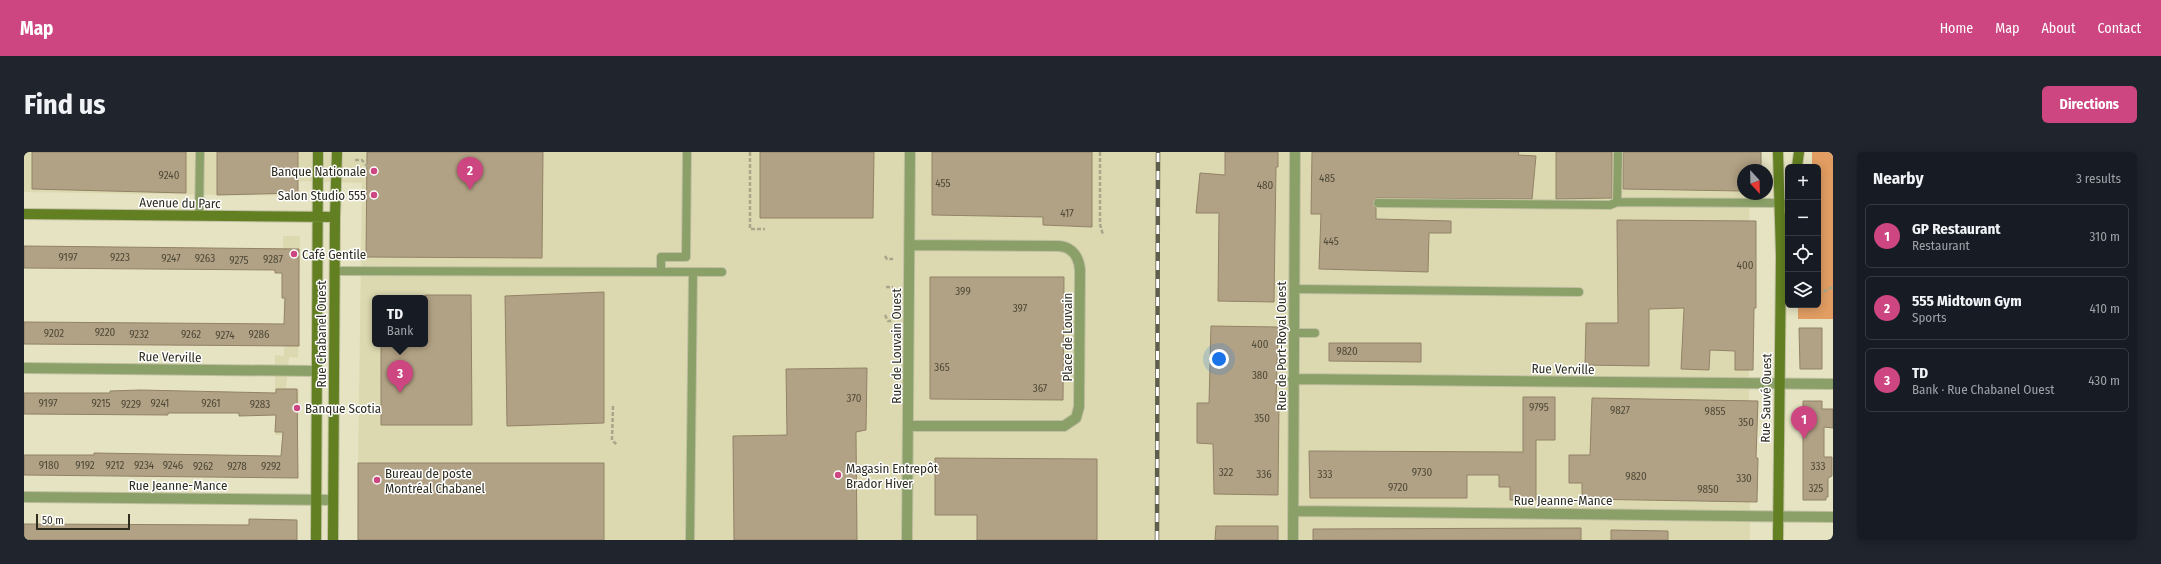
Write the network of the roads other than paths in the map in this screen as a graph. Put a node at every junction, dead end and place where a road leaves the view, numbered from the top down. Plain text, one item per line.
1 (200, 152) edge
2 (318, 152) edge
3 (337, 152) edge
4 (687, 152) edge
5 (910, 152) edge
6 (1295, 152) edge
7 (1618, 152) edge
8 (1778, 152) edge
9 (1799, 152) edge
10 (1797, 164) edge
11 (1617, 202) junction
12 (1378, 203) dead end
13 (1783, 203) edge
14 (24, 214) edge
15 (199, 216) junction
16 (318, 217) junction
17 (335, 217) junction
18 (1785, 234) edge
19 (909, 244) junction
20 (1781, 256) junction
21 (334, 271) junction
22 (661, 272) junction
23 (693, 272) junction
24 (722, 272) dead end
25 (1294, 289) junction
26 (1579, 292) dead end
27 (1294, 333) junction
28 (1315, 333) dead end
29 (24, 368) edge
30 (317, 371) junction
31 (1293, 379) junction
32 (1780, 384) junction
33 (1833, 384) edge
34 (908, 426) junction
35 (24, 497) edge
36 (316, 500) junction
37 (333, 500) junction
38 (1293, 511) junction
39 (1779, 517) junction
40 (1833, 517) edge
41 (316, 540) edge
42 (332, 540) edge
43 (690, 540) edge
44 (908, 540) edge
45 (1293, 540) edge
46 (1778, 540) edge

1 - 15 lane
2 - 16 street, Rue Chabanel Ouest
3 - 17 street, Rue Chabanel Ouest
4 - 22 lane
5 - 19 street, Rue de Louvain Ouest
6 - 25 street, Rue de Port-Royal Ouest
7 - 11 lane
8 - 13 street, Rue Sauvé Ouest
9 - 10 street
11 - 12 lane
11 - 13 lane
13 - 20 street, Rue Sauvé Ouest
14 - 15 street, Avenue du Parc
15 - 16 street, Avenue du Parc
16 - 17 street, Avenue du Parc
16 - 30 street, Rue Chabanel Ouest
17 - 21 street, Rue Chabanel Ouest
18 - 20 street, Rue Sauvé Ouest
19 - 34 street, Rue de Louvain Ouest
19 - 34 street, Place de Louvain
20 - 32 street, Rue Sauvé Ouest
21 - 22 lane
21 - 37 street, Rue Chabanel Ouest
22 - 23 lane
23 - 24 lane
23 - 43 lane
25 - 26 lane
25 - 27 street, Rue de Port-Royal Ouest
27 - 28 lane
27 - 31 street, Rue de Port-Royal Ouest
29 - 30 street, Rue Verville
30 - 36 street, Rue Chabanel Ouest
31 - 32 street, Rue Verville
31 - 38 street, Rue de Port-Royal Ouest
32 - 33 street, Rue Verville
32 - 39 street, Rue Sauvé Ouest
34 - 44 street, Rue de Louvain Ouest
35 - 36 street, Rue Jeanne-Mance
36 - 37 street, Rue Jeanne-Mance
36 - 41 street, Rue Chabanel Ouest
37 - 42 street, Rue Chabanel Ouest
38 - 39 street, Rue Jeanne-Mance
38 - 45 street, Rue de Port-Royal Ouest
39 - 40 street, Rue Jeanne-Mance
39 - 46 street, Rue Sauvé Ouest

